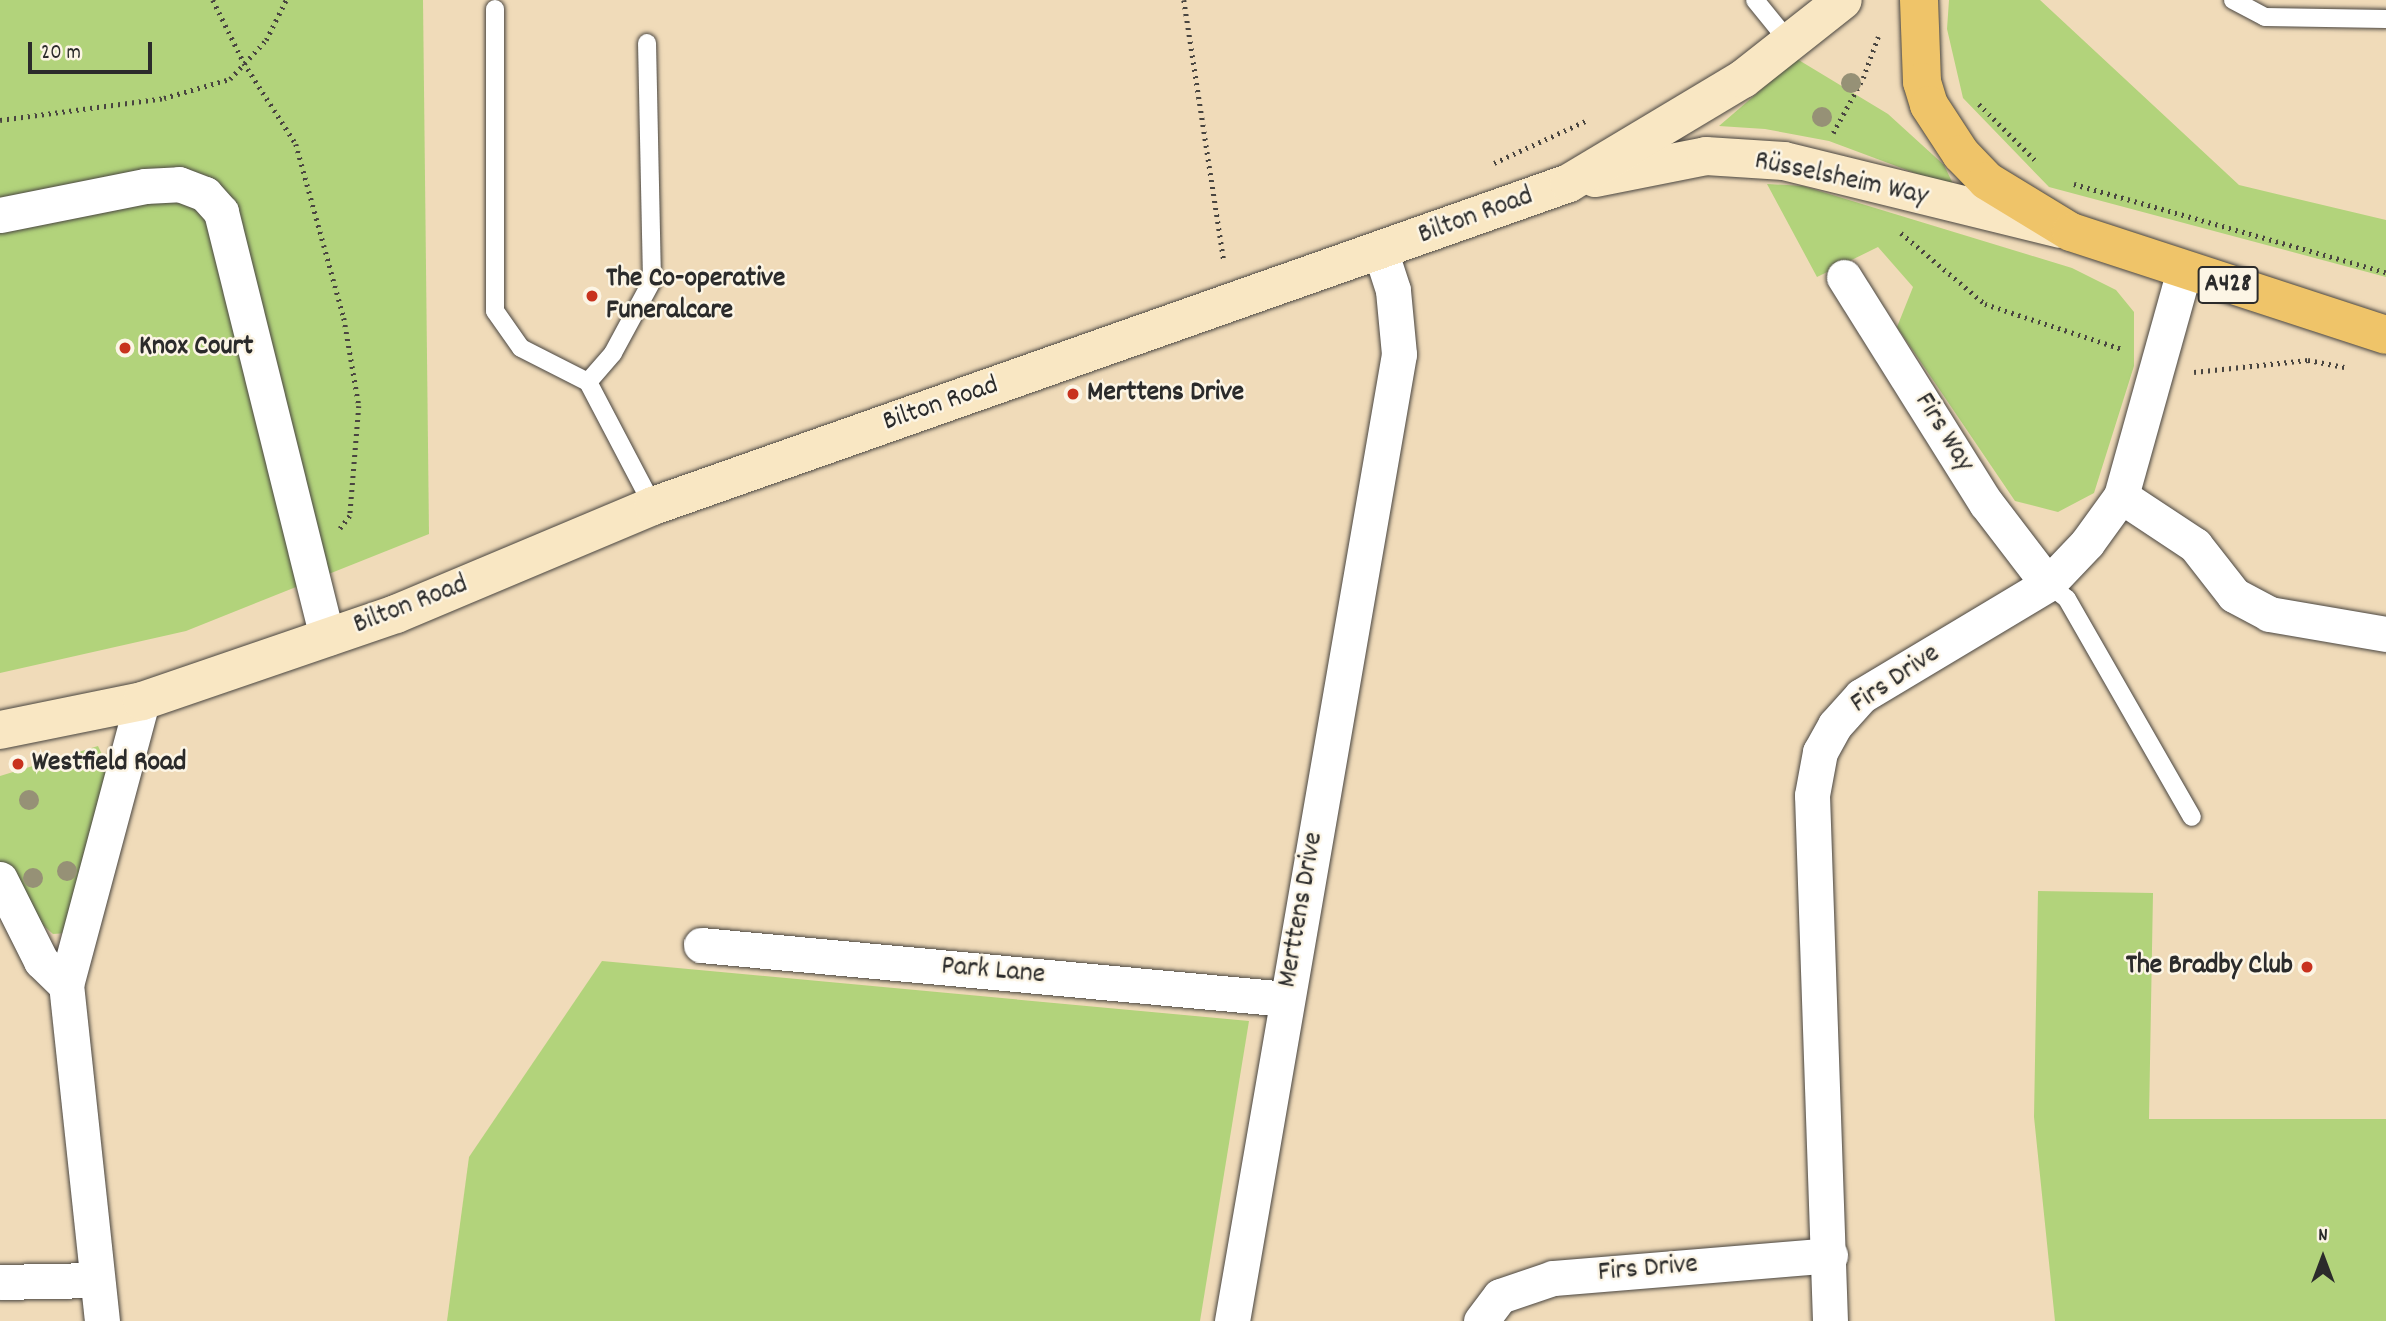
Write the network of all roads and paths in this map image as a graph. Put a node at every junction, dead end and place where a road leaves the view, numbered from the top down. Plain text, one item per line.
1 (213, 0) edge
2 (286, 0) edge
3 (1184, 0) edge
4 (1755, 0) edge
5 (1843, 0) edge
6 (2233, 0) edge
7 (495, 9) dead end
8 (1919, 16) edge
9 (2386, 19) edge
10 (647, 43) dead end
11 (1789, 43) junction
12 (244, 63) junction
13 (1970, 94) dead end
14 (1590, 119) dead end
15 (0, 121) edge
16 (1493, 163) dead end
17 (2044, 169) dead end
18 (1819, 170) junction
19 (2066, 182) dead end
20 (1569, 183) junction
21 (0, 215) edge
22 (1889, 223) dead end
23 (2071, 232) junction
24 (1381, 252) junction
25 (2183, 271) junction
26 (2386, 272) edge
27 (1844, 277) dead end
28 (1231, 304) junction
29 (2386, 335) edge
30 (2160, 362) junction
31 (2356, 369) dead end
32 (588, 382) junction
33 (2120, 496) junction
34 (653, 506) junction
35 (311, 572) junction
36 (2048, 584) junction
37 (2386, 634) edge
38 (327, 638) junction
39 (142, 701) junction
40 (0, 730) edge
41 (2192, 817) dead end
42 (0, 879) edge
43 (701, 945) dead end
44 (66, 985) junction
45 (1286, 999) junction
46 (1830, 1255) junction
47 (97, 1280) junction
48 (0, 1282) edge
49 (102, 1321) edge
50 (1233, 1321) edge
51 (1481, 1321) edge
52 (1830, 1321) edge

1 - 12 path
2 - 12 path
3 - 28 path
4 - 11 lane
5 - 11 main road, Bilton Road
6 - 9 lane
7 - 32 lane
8 - 18 path
8 - 23 highway, Rüsselsheim Way / A428
10 - 32 lane
11 - 20 main road, Bilton Road
12 - 15 path
12 - 35 path
13 - 17 path
14 - 16 path
18 - 20 main road, Rüsselsheim Way
18 - 23 main road, Rüsselsheim Way
19 - 26 path
20 - 24 main road, Bilton Road
21 - 35 street
22 - 30 path
23 - 25 highway, Rüsselsheim Way / A428
24 - 28 main road, Bilton Road
24 - 45 street, Merttens Drive
25 - 29 highway, Rüsselsheim Way / A428
25 - 30 street, Firs Drive
27 - 36 street, Firs Way
28 - 34 main road, Bilton Road
30 - 31 path
30 - 33 street, Firs Drive
32 - 34 lane
33 - 36 street, Firs Drive
33 - 37 street
34 - 38 main road, Bilton Road
35 - 38 street
36 - 41 lane
36 - 46 street, Firs Drive
38 - 39 main road, Bilton Road
39 - 40 main road, Bilton Road
39 - 44 street
42 - 44 street
43 - 45 street, Park Lane
44 - 47 street
45 - 50 street, Merttens Drive
46 - 51 street, Firs Drive
46 - 52 street, Firs Drive
47 - 48 street
47 - 49 street

